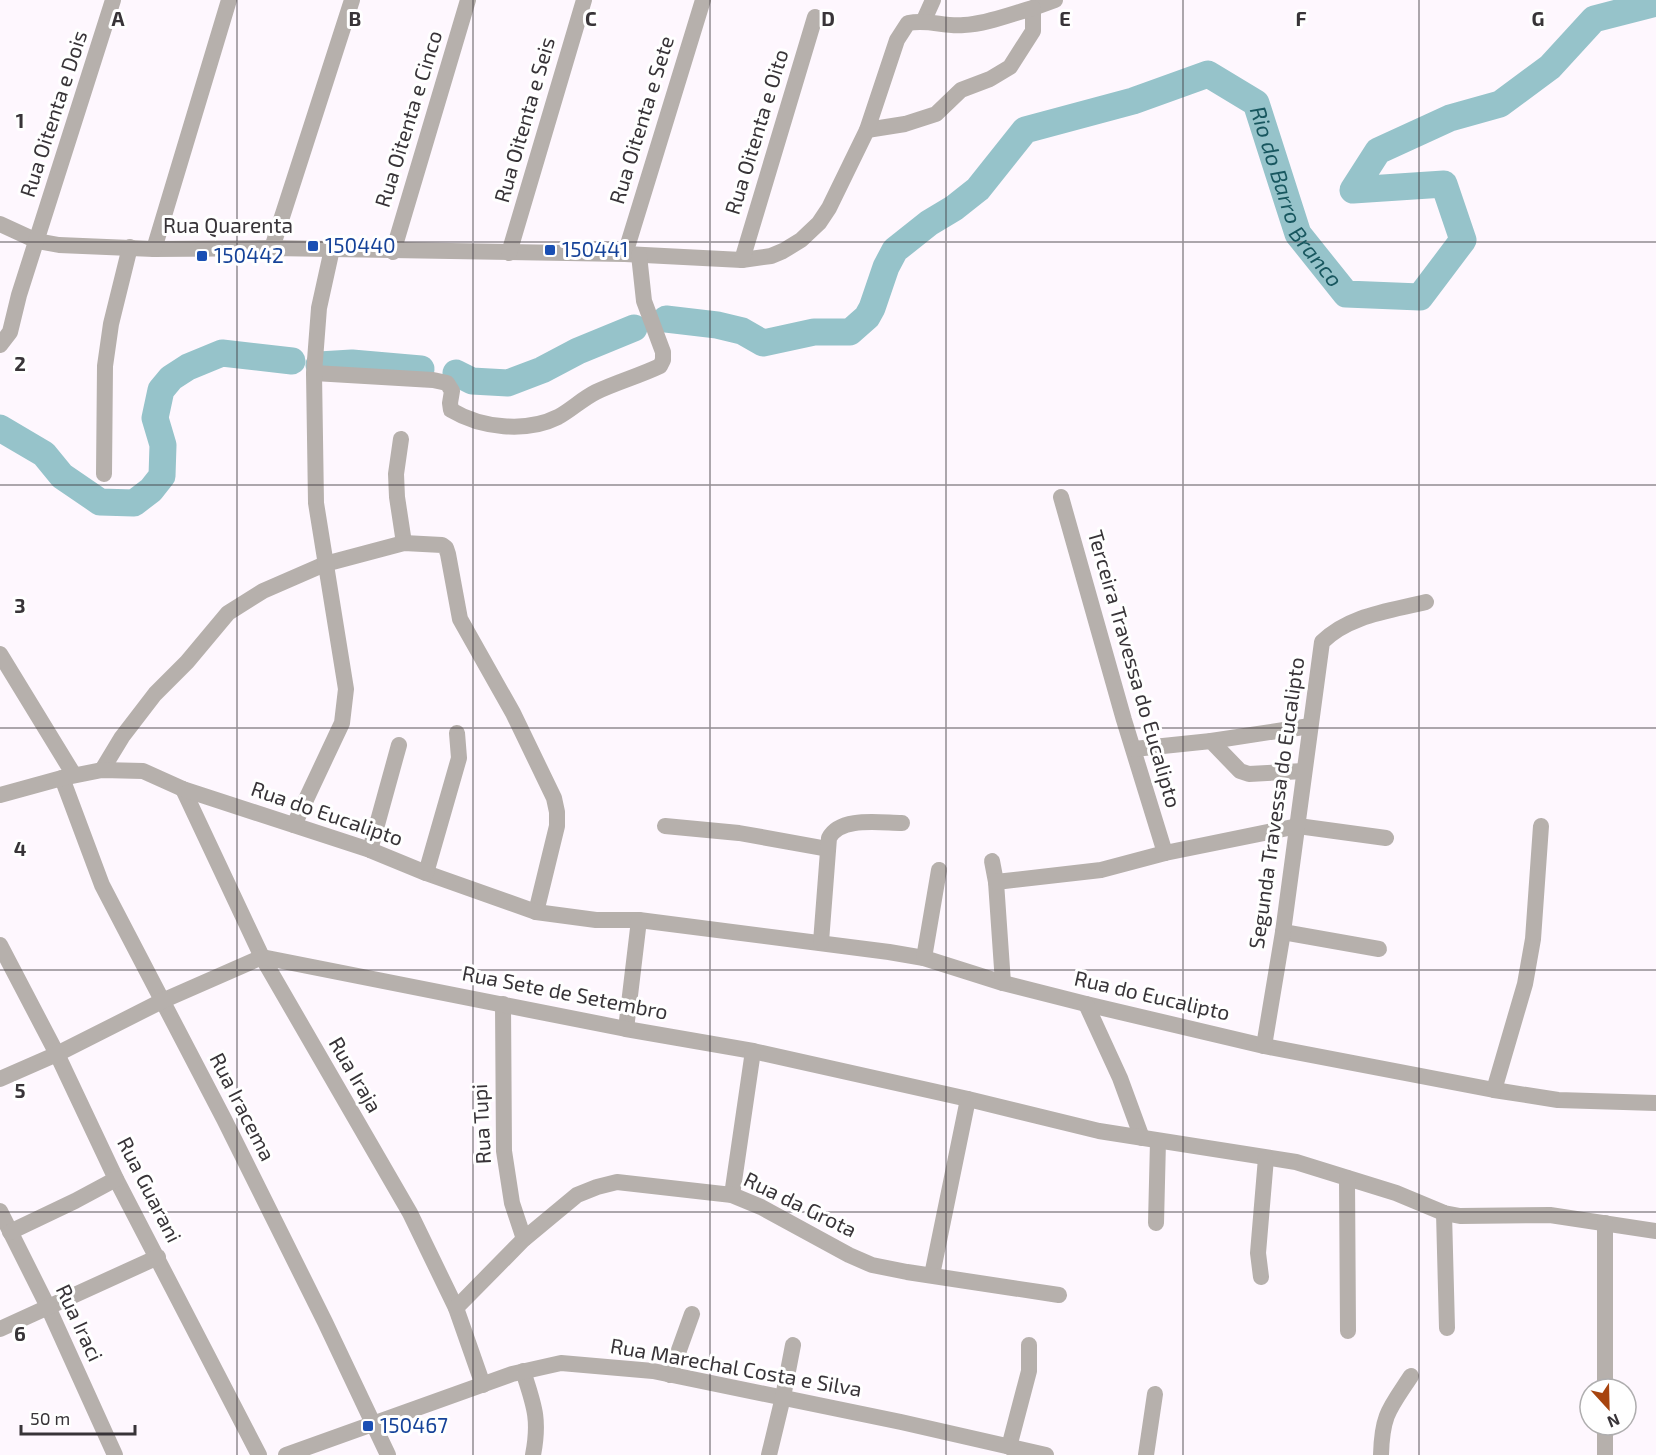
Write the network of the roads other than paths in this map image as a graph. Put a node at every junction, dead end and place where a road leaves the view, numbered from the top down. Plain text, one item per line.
1 (113, 0) edge
2 (229, 0) edge
3 (351, 0) edge
4 (468, 0) edge
5 (584, 0) edge
6 (703, 0) edge
7 (933, 0) edge
8 (1055, 0) edge
9 (1033, 8) junction
10 (815, 16) dead end
11 (924, 20) junction
12 (867, 130) junction
13 (0, 224) edge
14 (37, 241) junction
15 (130, 247) junction
16 (272, 248) junction
17 (154, 249) junction
18 (332, 249) junction
19 (393, 252) junction
20 (509, 253) junction
21 (632, 254) junction
22 (742, 260) junction
23 (0, 345) edge
24 (314, 373) junction
25 (402, 439) dead end
26 (104, 474) dead end
27 (1061, 497) dead end
28 (404, 543) junction
29 (325, 564) junction
30 (1426, 602) dead end
31 (0, 654) edge
32 (1310, 726) junction
33 (457, 733) dead end
34 (1211, 741) junction
35 (399, 745) dead end
36 (1134, 749) junction
37 (102, 770) junction
38 (1304, 771) junction
39 (68, 776) junction
40 (183, 789) junction
41 (0, 795) edge
42 (902, 823) dead end
43 (294, 825) junction
44 (665, 826) dead end
45 (1298, 826) junction
46 (1541, 826) dead end
47 (1386, 838) dead end
48 (828, 849) junction
49 (370, 850) junction
50 (1165, 853) junction
51 (992, 861) dead end
52 (939, 870) dead end
53 (426, 873) junction
54 (996, 882) junction
55 (536, 912) junction
56 (639, 920) junction
57 (1282, 932) junction
58 (821, 942) junction
59 (0, 945) edge
60 (1379, 949) dead end
61 (262, 957) junction
62 (924, 958) junction
63 (1003, 983) junction
64 (162, 1001) junction
65 (503, 1004) junction
66 (1086, 1004) junction
67 (626, 1029) junction
68 (1264, 1046) junction
69 (753, 1051) junction
70 (57, 1054) junction
71 (0, 1080) edge
72 (1494, 1090) junction
73 (968, 1099) junction
74 (1656, 1102) edge
75 (1150, 1139) junction
76 (1266, 1158) junction
77 (1347, 1178) junction
78 (116, 1179) junction
79 (732, 1195) junction
80 (0, 1211) edge
81 (1444, 1213) junction
82 (1156, 1222) dead end
83 (1605, 1223) junction
84 (1656, 1231) edge
85 (10, 1232) junction
86 (524, 1239) junction
87 (158, 1257) junction
88 (932, 1275) junction
89 (1261, 1277) dead end
90 (1059, 1295) dead end
91 (48, 1307) junction
92 (456, 1308) junction
93 (692, 1314) dead end
94 (1447, 1328) dead end
95 (0, 1329) edge
96 (1348, 1331) dead end
97 (793, 1345) dead end
98 (1029, 1346) dead end
99 (523, 1371) junction
100 (670, 1375) junction
101 (1411, 1376) dead end
102 (1605, 1377) edge
103 (483, 1385) junction
104 (1155, 1394) dead end
105 (783, 1397) junction
106 (372, 1423) junction
107 (1605, 1437) edge
108 (1010, 1447) junction
109 (115, 1455) edge
110 (259, 1455) edge
111 (286, 1455) edge
112 (388, 1455) edge
113 (533, 1455) edge
114 (769, 1455) edge
115 (1046, 1455) edge
116 (1146, 1455) edge
117 (1381, 1455) edge
118 (1605, 1455) edge

1 - 14 street, Rua Oitenta e Dois
2 - 17 street
3 - 16 street
4 - 19 street, Rua Oitenta e Cinco
5 - 20 street, Rua Oitenta e Seis
6 - 21 street, Rua Oitenta e Sete
7 - 11 street
8 - 9 street
9 - 11 street
9 - 12 street
10 - 22 street, Rua Oitenta e Oito
11 - 12 street
12 - 22 street, Rua Quarenta
13 - 14 street, Rua Quarenta
14 - 15 street, Rua Quarenta
14 - 23 street, Rua Oitenta e Dois
15 - 17 street, Rua Quarenta
15 - 26 street
16 - 17 street, Rua Quarenta
16 - 18 street, Rua Quarenta
18 - 19 street, Rua Quarenta
18 - 24 street
19 - 20 street, Rua Quarenta
20 - 21 street, Rua Quarenta
21 - 22 street, Rua Quarenta
21 - 24 street
24 - 29 street
25 - 28 street
27 - 36 street, Terceira Travessa do Eucalipto
28 - 29 street
28 - 55 street
29 - 37 street
29 - 43 street
30 - 32 street, Segunda Travessa do Eucalipto
31 - 39 street, Rua Iracema
32 - 34 street
32 - 38 street, Segunda Travessa do Eucalipto
33 - 53 street
34 - 36 street
34 - 38 street
35 - 49 street
36 - 50 street, Terceira Travessa do Eucalipto
37 - 39 street, Rua do Eucalipto
37 - 40 street, Rua do Eucalipto
38 - 45 street, Segunda Travessa do Eucalipto
39 - 41 street, Rua do Eucalipto
39 - 64 street, Rua Iracema
40 - 43 street, Rua do Eucalipto
40 - 61 street, Rua Iraja
42 - 48 street
43 - 49 street, Rua do Eucalipto
44 - 48 street
45 - 47 street
45 - 50 street
45 - 57 street, Segunda Travessa do Eucalipto
46 - 72 street
48 - 58 street
49 - 53 street, Rua do Eucalipto
50 - 54 street
51 - 54 street
52 - 62 street
53 - 55 street, Rua do Eucalipto
54 - 63 street
55 - 56 street, Rua do Eucalipto
56 - 58 street, Rua do Eucalipto
56 - 67 street
57 - 60 street
57 - 68 street, Segunda Travessa do Eucalipto
58 - 62 street, Rua do Eucalipto
59 - 70 street, Rua Guarani
61 - 64 street
61 - 65 street, Rua Sete de Setembro
61 - 92 street, Rua Iraja
62 - 63 street, Rua do Eucalipto
63 - 66 street, Rua do Eucalipto
64 - 70 street
64 - 106 street, Rua Iracema
65 - 67 street, Rua Sete de Setembro
65 - 86 street, Rua Tupi
66 - 68 street, Rua do Eucalipto
66 - 75 street
67 - 69 street, Rua Sete de Setembro
68 - 72 street, Rua do Eucalipto
69 - 73 street, Rua Sete de Setembro
69 - 79 street
70 - 71 street
70 - 78 street, Rua Guarani
72 - 74 street, Rua do Eucalipto
73 - 75 street, Rua Sete de Setembro
73 - 88 street
75 - 76 street, Rua Sete de Setembro
75 - 82 street
76 - 77 street, Rua Sete de Setembro
76 - 89 street
77 - 81 street, Rua Sete de Setembro
77 - 96 street
78 - 85 street
78 - 87 street, Rua Guarani
79 - 86 street, Rua da Grota
79 - 88 street, Rua da Grota
80 - 85 street, Rua Iraci
81 - 83 street, Rua Sete de Setembro
81 - 94 street
83 - 84 street, Rua Sete de Setembro
83 - 102 street
85 - 91 street, Rua Iraci
86 - 92 street, Rua da Grota
87 - 91 street
87 - 110 street, Rua Guarani
88 - 90 street, Rua da Grota
91 - 95 street
91 - 109 street, Rua Iraci
92 - 103 street, Rua Iraja
93 - 100 street
97 - 105 street
98 - 108 street
99 - 100 street, Rua Marechal Costa e Silva
99 - 103 street, Rua Marechal Costa e Silva
99 - 113 street
100 - 105 street, Rua Marechal Costa e Silva
101 - 117 street
103 - 106 street, Rua Marechal Costa e Silva
104 - 116 street
105 - 108 street, Rua Marechal Costa e Silva
105 - 114 street
106 - 111 street, Rua Marechal Costa e Silva
106 - 112 street, Rua Iracema
107 - 118 street
108 - 115 street, Rua Marechal Costa e Silva

